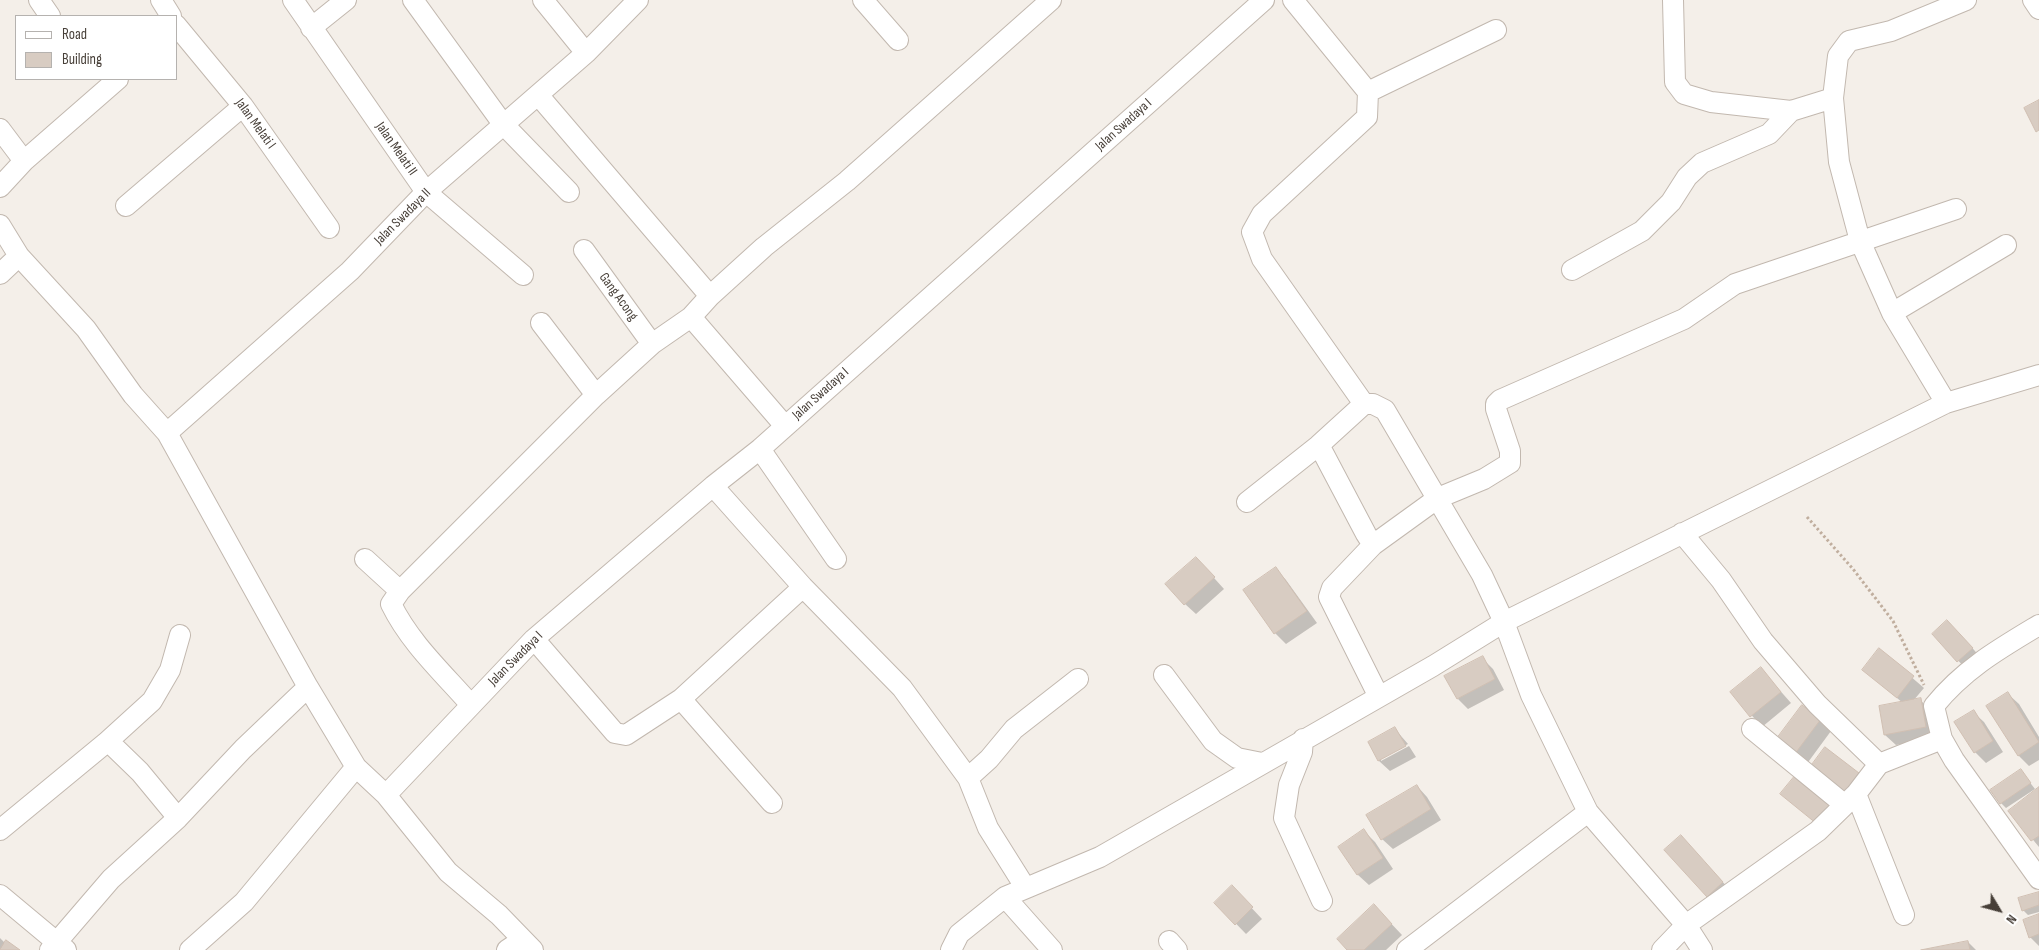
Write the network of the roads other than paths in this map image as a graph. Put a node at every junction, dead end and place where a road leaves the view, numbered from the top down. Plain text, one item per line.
1 (39, 0) edge
2 (161, 0) edge
3 (293, 0) edge
4 (346, 0) edge
5 (413, 0) edge
6 (543, 0) edge
7 (638, 0) edge
8 (863, 0) edge
9 (1051, 0) edge
10 (1264, 0) edge
11 (1293, 0) edge
12 (1673, 0) edge
13 (1966, 0) edge
14 (2033, 0) edge
15 (2039, 9) edge
16 (49, 15) edge
17 (170, 15) edge
18 (178, 27) edge
19 (311, 28) junction
20 (1496, 30) dead end
21 (898, 40) dead end
22 (586, 53) junction
23 (115, 80) edge
24 (98, 86) edge
25 (1368, 92) junction
26 (539, 96) junction
27 (1833, 98) junction
28 (243, 106) junction
29 (1792, 111) junction
30 (502, 124) junction
31 (0, 130) edge
32 (24, 161) junction
33 (0, 187) edge
34 (426, 192) junction
35 (568, 192) dead end
36 (126, 206) dead end
37 (1956, 209) dead end
38 (0, 224) edge
39 (329, 228) dead end
40 (1860, 240) junction
41 (2006, 245) dead end
42 (584, 250) dead end
43 (19, 256) junction
44 (1572, 270) dead end
45 (0, 274) edge
46 (523, 275) dead end
47 (710, 296) junction
48 (1892, 313) junction
49 (691, 318) junction
50 (541, 323) dead end
51 (652, 344) junction
52 (2039, 375) edge
53 (596, 395) junction
54 (1364, 404) junction
55 (1946, 404) junction
56 (785, 426) junction
57 (167, 433) junction
58 (1319, 445) junction
59 (760, 449) junction
60 (713, 486) junction
61 (1438, 498) junction
62 (1247, 502) dead end
63 (1682, 533) junction
64 (1374, 545) junction
65 (365, 558) dead end
66 (836, 559) dead end
67 (803, 587) junction
68 (400, 591) junction
69 (1504, 622) junction
70 (2039, 625) edge
71 (180, 635) dead end
72 (534, 639) junction
73 (1164, 675) dead end
74 (1078, 679) dead end
75 (308, 687) junction
76 (1380, 697) junction
77 (681, 699) junction
78 (471, 705) junction
79 (1752, 729) dead end
80 (1304, 739) junction
81 (1942, 739) junction
82 (108, 741) junction
83 (1262, 762) junction
84 (1879, 764) junction
85 (356, 767) junction
86 (968, 778) junction
87 (386, 795) junction
88 (1851, 800) junction
89 (772, 803) dead end
90 (1588, 812) junction
91 (178, 818) junction
92 (0, 830) edge
93 (2039, 879) edge
94 (1025, 887) junction
95 (0, 895) edge
96 (1005, 897) junction
97 (1322, 901) dead end
98 (1904, 915) dead end
99 (1686, 925) junction
100 (57, 947) edge
101 (521, 947) edge
102 (190, 950) edge
103 (950, 950) edge
104 (1052, 950) edge
105 (1407, 950) edge
106 (1662, 950) edge
107 (1702, 950) edge

1 - 16 street
2 - 17 street
3 - 19 street, Jalan Melati II
4 - 19 street
5 - 30 street
6 - 22 street
7 - 22 street, Jalan Swadaya II
8 - 21 street
9 - 47 street
10 - 56 street, Jalan Swadaya I
11 - 25 street
12 - 29 street
13 - 27 street
14 - 15 street
18 - 28 street, Jalan Melati I
19 - 34 street, Jalan Melati II
20 - 25 street
22 - 26 street, Jalan Swadaya II
23 - 24 street
24 - 32 street
25 - 54 street
26 - 30 street, Jalan Swadaya II
26 - 47 street
27 - 29 street
27 - 40 street
28 - 36 street
28 - 39 street, Jalan Melati I
29 - 44 street
30 - 34 street, Jalan Swadaya II
30 - 35 street
31 - 32 street
32 - 33 street
34 - 46 street, Jalan Melati II
34 - 57 street, Jalan Swadaya II
37 - 40 street
38 - 43 street
40 - 48 street
40 - 61 street
41 - 48 street
42 - 51 street, Gang Acong
43 - 45 street
43 - 57 street
47 - 49 street
48 - 55 street
49 - 51 street
49 - 56 street
50 - 53 street
51 - 53 street
52 - 55 street
53 - 68 street
54 - 58 street
54 - 61 street
55 - 63 street
56 - 59 street, Jalan Swadaya I
57 - 75 street
58 - 62 street
58 - 64 street
59 - 60 street, Jalan Swadaya I
59 - 66 street
60 - 67 street
60 - 72 street, Jalan Swadaya I
61 - 64 street
61 - 69 street
63 - 69 street
63 - 84 street
64 - 76 street
65 - 68 street
67 - 77 street
67 - 86 street
68 - 78 street
69 - 76 street
69 - 90 street
70 - 81 street
71 - 82 street
72 - 77 street
72 - 78 street, Jalan Swadaya I
73 - 83 street
74 - 86 street
75 - 85 street
75 - 91 street
76 - 80 street
77 - 89 street
78 - 87 street, Jalan Swadaya I
79 - 88 street
80 - 83 street
80 - 97 street
81 - 84 street
81 - 93 street
82 - 91 street
82 - 92 street
83 - 94 street
84 - 88 street
85 - 87 street
85 - 102 street
86 - 94 street
87 - 101 street
88 - 98 street
88 - 99 street
90 - 99 street
90 - 105 street
91 - 100 street
94 - 96 street
95 - 100 street
96 - 103 street
96 - 104 street
99 - 106 street
99 - 107 street

